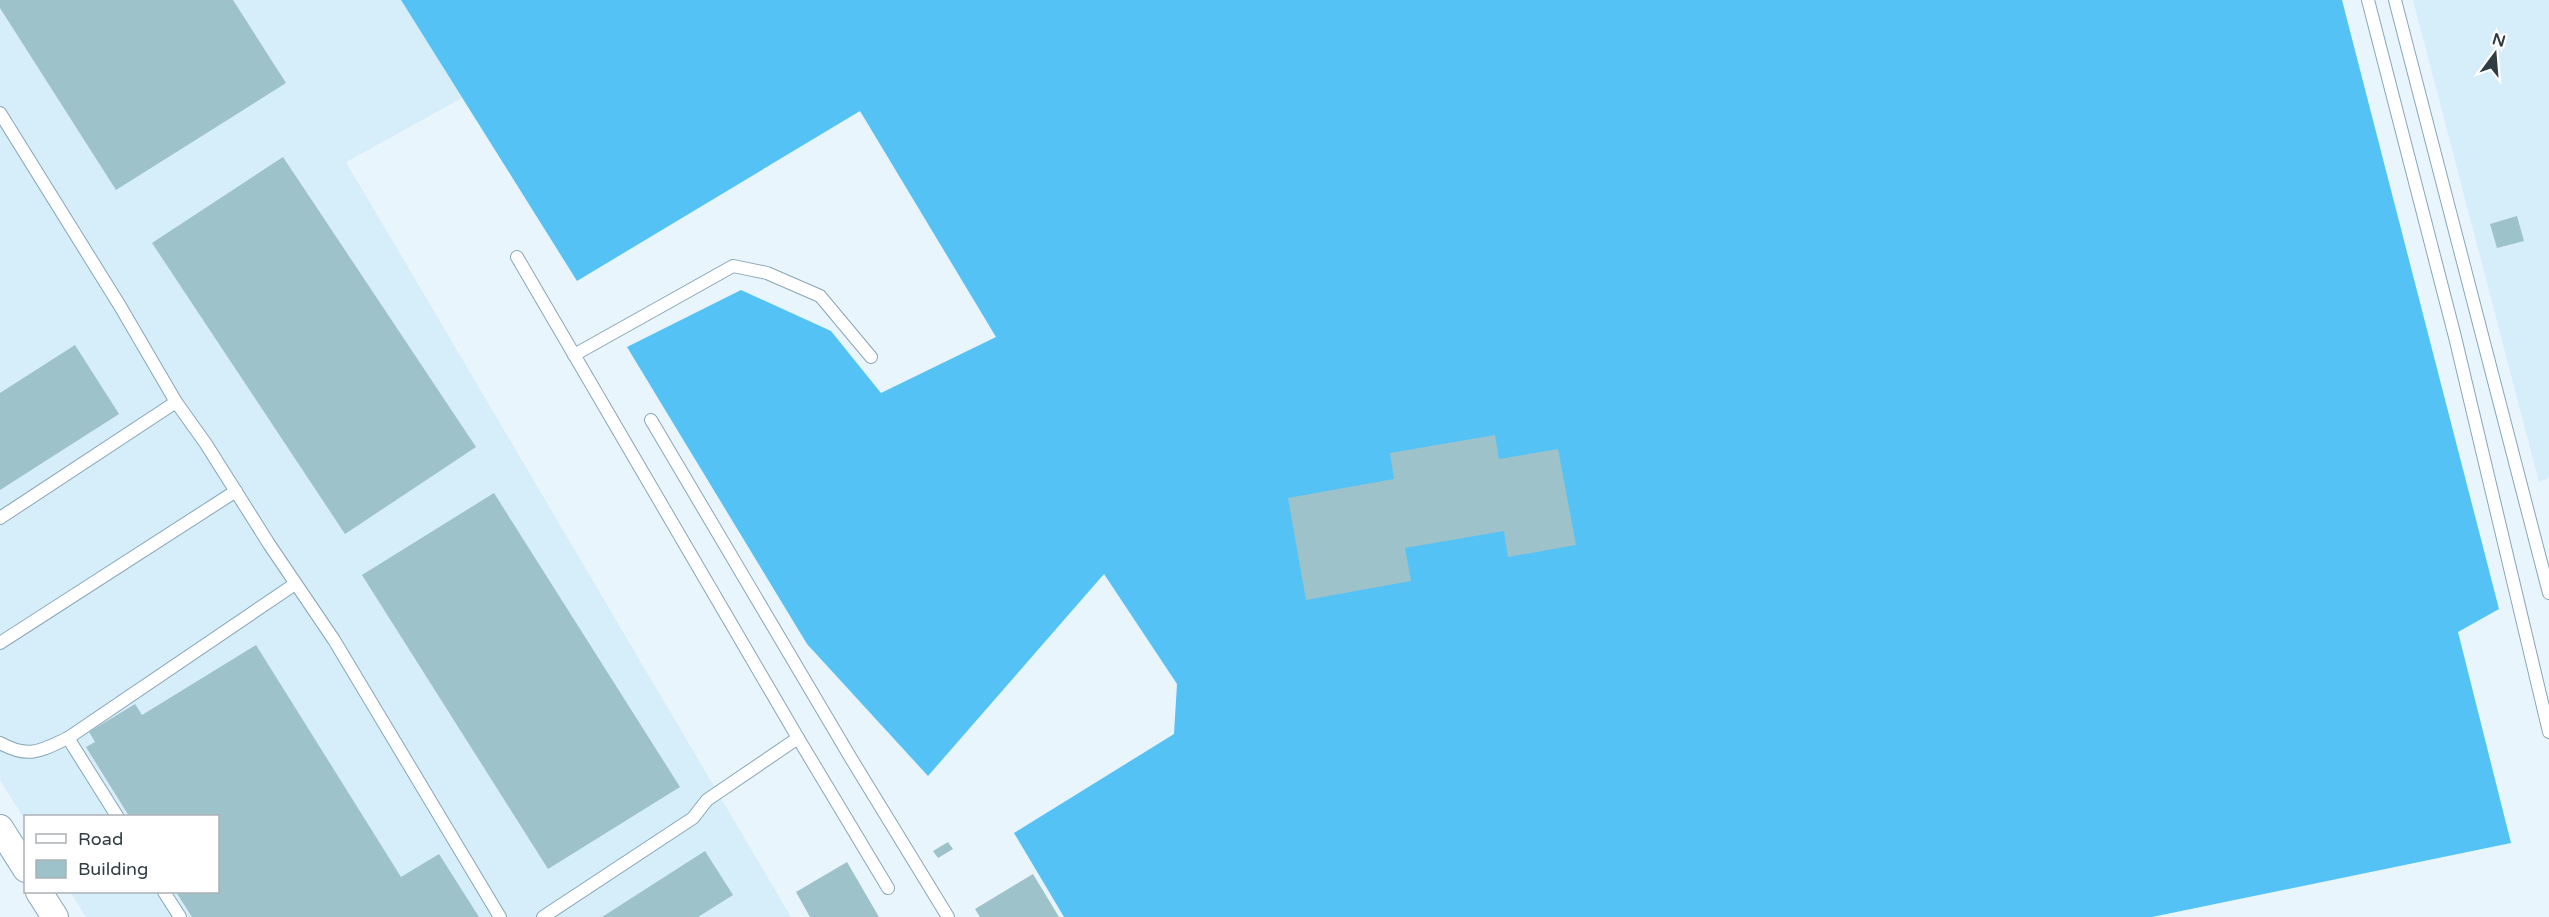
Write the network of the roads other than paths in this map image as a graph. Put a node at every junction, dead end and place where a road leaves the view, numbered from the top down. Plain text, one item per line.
1 (2367, 0) edge
2 (2395, 0) edge
3 (0, 113) edge
4 (517, 257) dead end
5 (574, 355) junction
6 (871, 357) dead end
7 (176, 402) junction
8 (651, 420) dead end
9 (236, 492) junction
10 (0, 518) edge
11 (296, 584) junction
12 (2549, 593) edge
13 (0, 643) edge
14 (2549, 732) edge
15 (68, 738) junction
16 (798, 738) junction
17 (0, 743) edge
18 (116, 815) edge
19 (0, 828) edge
20 (24, 866) edge
21 (888, 888) dead end
22 (40, 893) edge
23 (165, 893) edge
24 (55, 917) edge
25 (180, 917) edge
26 (500, 917) edge
27 (543, 917) edge
28 (948, 917) edge

1 - 14 lane
2 - 12 lane
3 - 7 lane
4 - 5 lane
5 - 6 lane
5 - 16 lane
7 - 9 lane
7 - 10 lane
8 - 28 lane
9 - 11 lane
9 - 13 lane
11 - 15 lane
11 - 26 lane
15 - 17 lane
15 - 18 lane
16 - 21 lane
16 - 27 lane
19 - 20 street
22 - 24 street
23 - 25 lane

